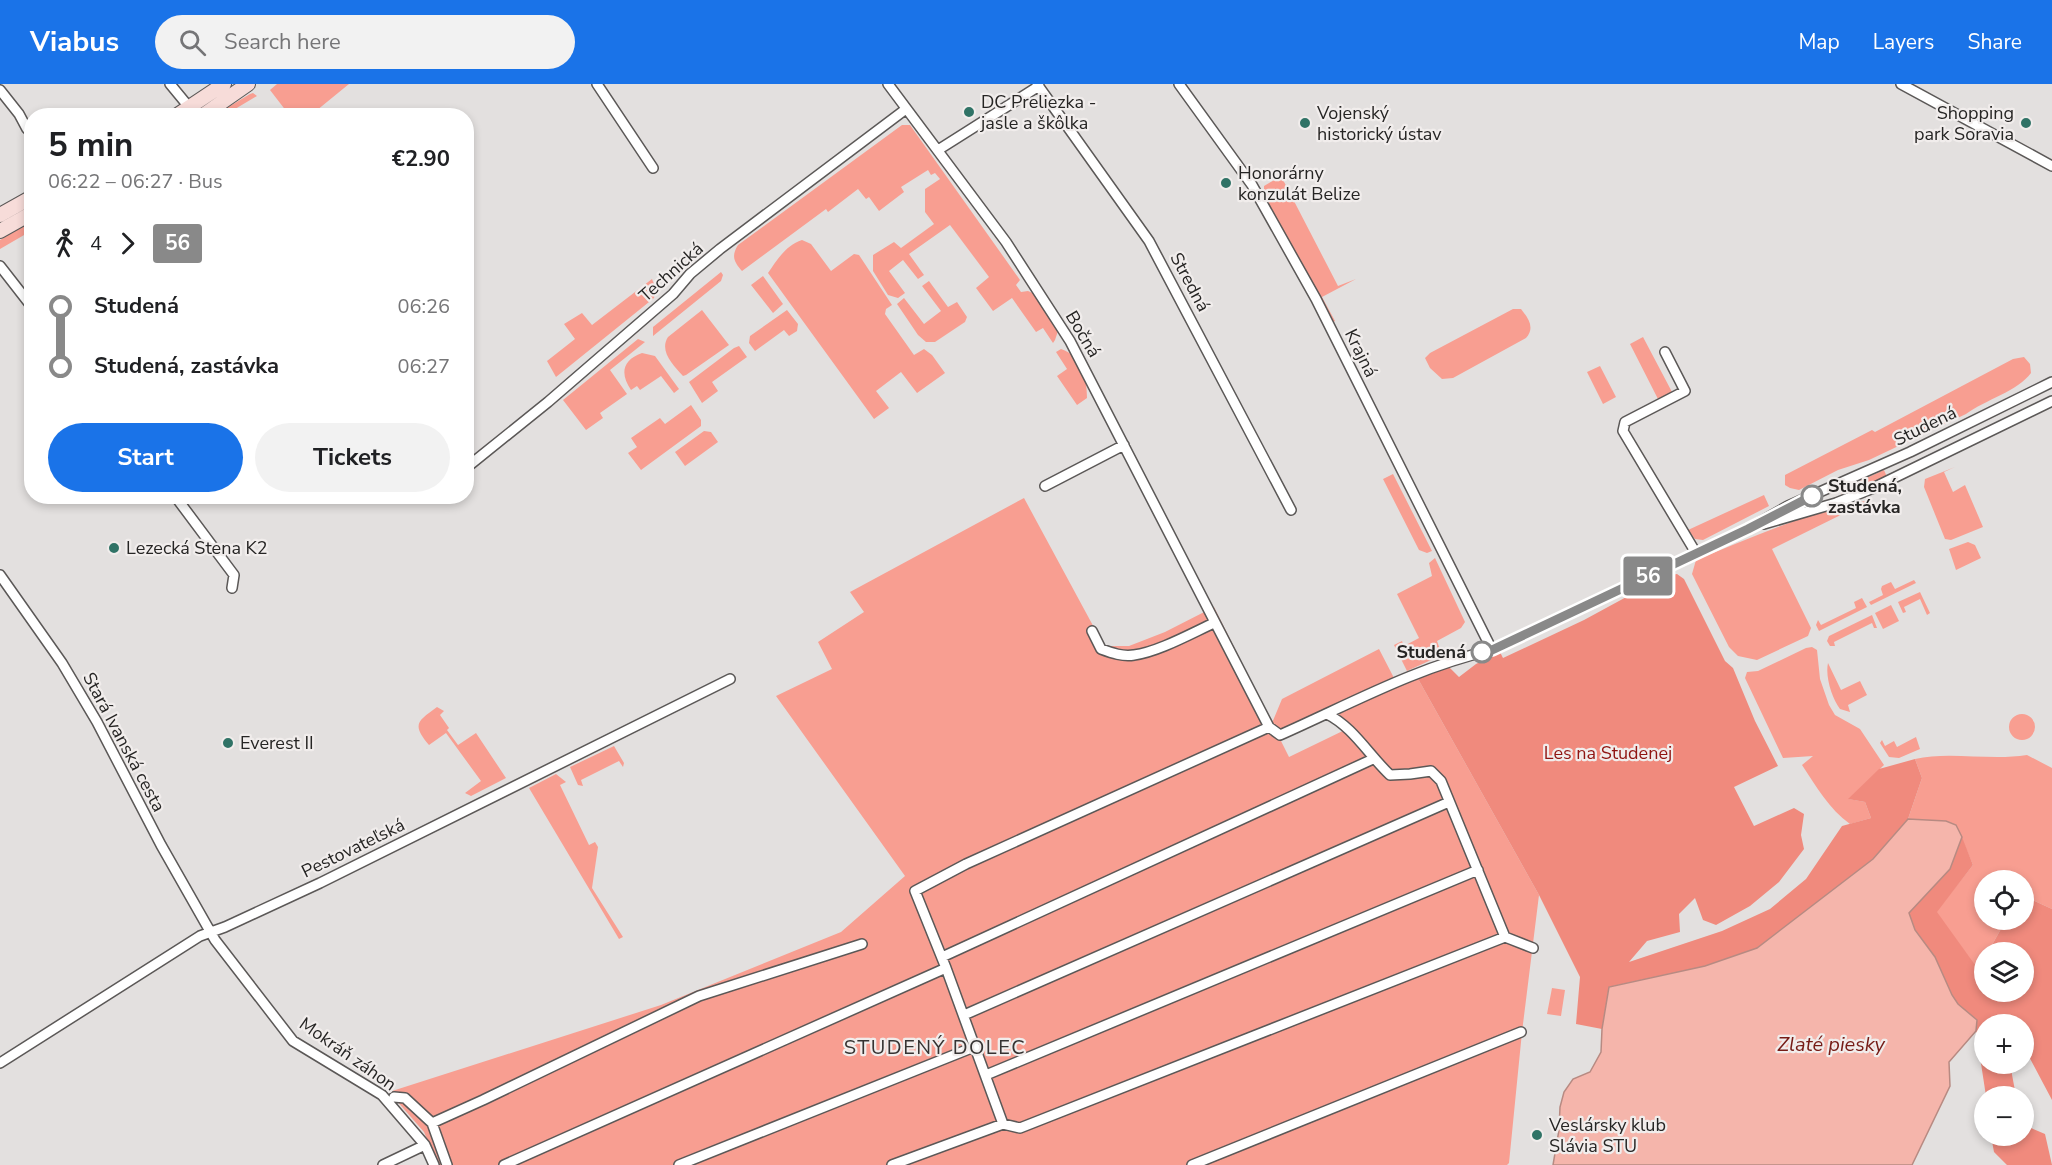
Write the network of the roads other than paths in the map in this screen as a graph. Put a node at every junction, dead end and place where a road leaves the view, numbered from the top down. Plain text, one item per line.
1 (170, 84) edge
2 (224, 84) edge
3 (248, 84) edge
4 (597, 84) edge
5 (888, 84) edge
6 (1179, 84) edge
7 (1901, 84) edge
8 (1038, 85) edge
9 (0, 90) edge
10 (189, 107) joint
11 (214, 108) edge
12 (906, 109) junction
13 (24, 123) edge
14 (938, 150) junction
15 (2052, 166) edge
16 (654, 168) dead end
17 (24, 201) edge
18 (0, 214) edge
19 (24, 218) edge
20 (0, 231) edge
21 (0, 266) edge
22 (24, 298) edge
23 (1665, 351) dead end
24 (2052, 382) edge
25 (2052, 401) edge
26 (1124, 445) junction
27 (474, 462) edge
28 (1045, 486) dead end
29 (181, 504) edge
30 (1291, 510) dead end
31 (1748, 529) junction
32 (1696, 553) junction
33 (0, 575) edge
34 (232, 588) dead end
35 (1214, 623) junction
36 (1092, 631) dead end
37 (1492, 650) junction
38 (730, 679) dead end
39 (1327, 714) junction
40 (1269, 727) junction
41 (1280, 735) joint
42 (1373, 759) junction
43 (1449, 802) junction
44 (1478, 870) junction
45 (209, 932) junction
46 (1505, 938) junction
47 (862, 944) dead end
48 (1533, 948) dead end
49 (942, 957) junction
50 (946, 968) junction
51 (964, 1015) junction
52 (1521, 1032) dead end
53 (975, 1047) junction
54 (0, 1063) edge
55 (986, 1075) junction
56 (393, 1097) dead end
57 (432, 1123) junction
58 (1003, 1124) junction
59 (425, 1145) junction
60 (383, 1165) edge
61 (434, 1165) edge
62 (447, 1165) edge
63 (504, 1165) edge
64 (679, 1165) edge
65 (892, 1165) edge
66 (1192, 1165) edge

1 - 10 street
2 - 10 main road
3 - 11 main road
4 - 16 street
5 - 12 street, Bočná
6 - 37 street, Krajná
7 - 15 street
8 - 14 street
8 - 30 street, Stredná
9 - 13 street
12 - 14 street, Bočná
12 - 27 street, Technická
14 - 26 street, Bočná
17 - 18 main road
19 - 20 main road
21 - 22 street
23 - 32 street
24 - 31 street, Studená
25 - 31 street, Studená
26 - 28 street
26 - 35 street, Bočná
29 - 34 street
31 - 32 street, Studená
32 - 37 street, Studená
33 - 45 street, Stará Ivanská cesta
35 - 36 street
35 - 40 street, Bočná
37 - 39 street, Studená
38 - 45 street, Pestovateľská
39 - 41 street, Studená
39 - 42 street
40 - 41 street, Bočná
40 - 49 street
42 - 43 street
42 - 49 street
43 - 44 street
43 - 51 street
44 - 46 street
44 - 55 street
45 - 54 street, Pestovateľská
45 - 59 street, Mokráň záhon
46 - 48 street
46 - 58 street
47 - 57 street
49 - 50 street
50 - 51 street
50 - 63 street
51 - 53 street
52 - 66 street
53 - 55 street
53 - 64 street
55 - 58 street
56 - 57 street
57 - 62 street
58 - 65 street
59 - 60 street
59 - 61 street, Mokráň záhon

